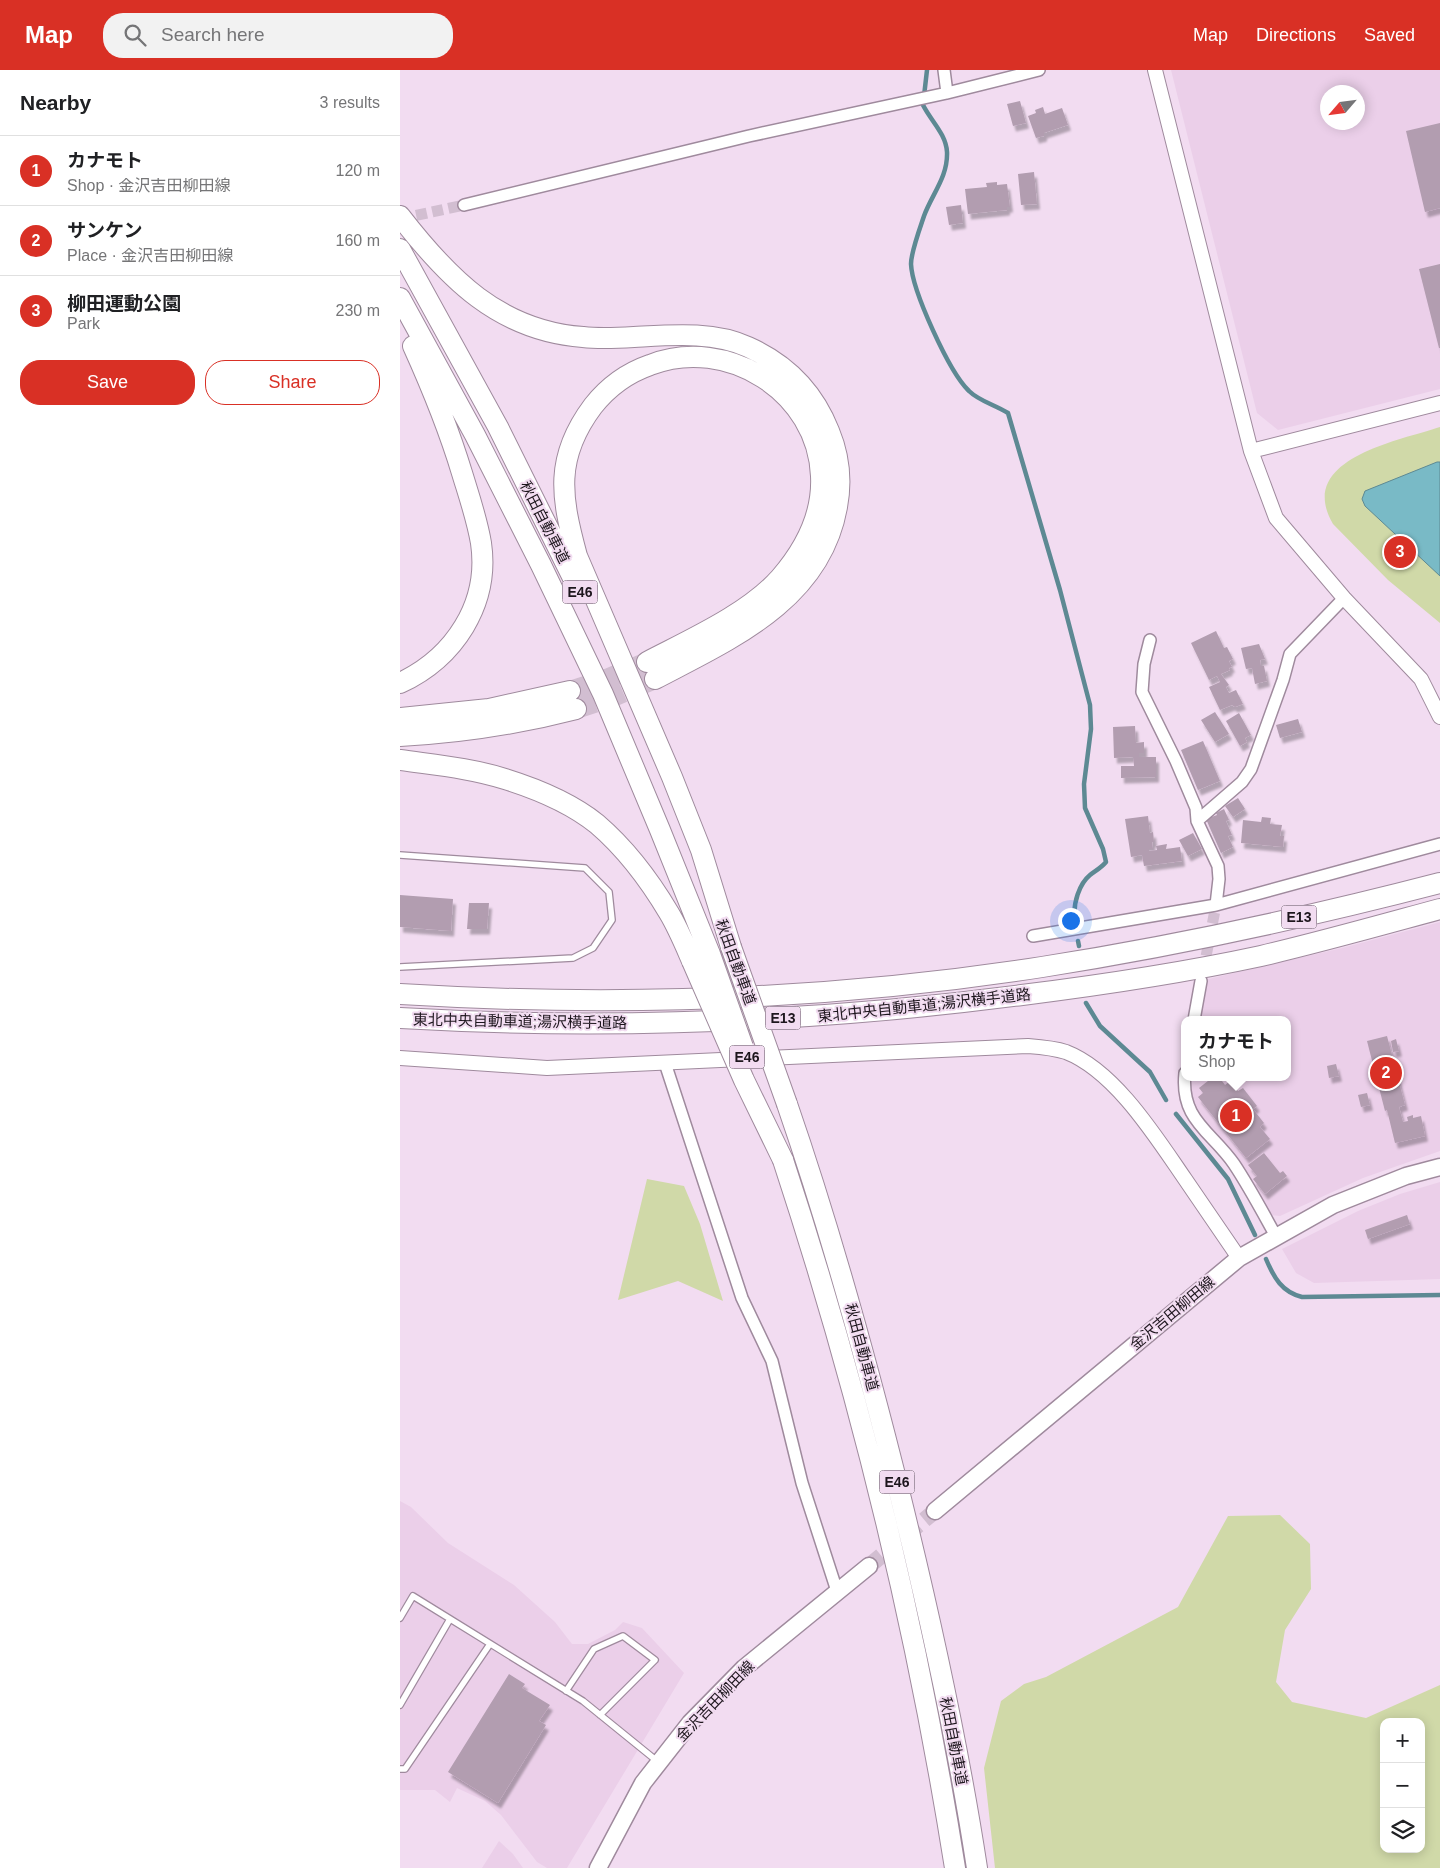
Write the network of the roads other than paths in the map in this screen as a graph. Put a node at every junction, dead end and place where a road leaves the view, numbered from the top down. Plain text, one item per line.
1 (944, 70) edge
2 (1039, 70) edge
3 (1155, 70) edge
4 (947, 93) junction
5 (464, 205) tunnel mouth
6 (400, 216) edge
7 (400, 249) edge
8 (400, 298) edge
9 (400, 318) edge
10 (1440, 403) edge
11 (1251, 451) junction
12 (1344, 598) junction
13 (1150, 640) dead end
14 (400, 683) edge
15 (1440, 717) edge
16 (400, 718) edge
17 (400, 736) edge
18 (400, 760) edge
19 (1197, 821) junction
20 (1440, 844) edge
21 (400, 854) edge
22 (1440, 883) edge
23 (1216, 904) junction
24 (1440, 909) edge
25 (1033, 936) dead end
26 (731, 947) junction
27 (701, 958) junction
28 (400, 967) edge
29 (1201, 981) tunnel mouth
30 (400, 994) edge
31 (1195, 1016) edge
32 (400, 1018) edge
33 (400, 1058) edge
34 (665, 1063) junction
35 (1185, 1081) edge
36 (1440, 1167) edge
37 (1277, 1238) junction
38 (1240, 1258) junction
39 (935, 1511) tunnel mouth
40 (869, 1566) tunnel mouth
41 (837, 1591) junction
42 (400, 1618) edge
43 (450, 1619) junction
44 (490, 1644) junction
45 (566, 1691) junction
46 (400, 1705) edge
47 (600, 1715) junction
48 (659, 1762) junction
49 (400, 1769) edge
50 (598, 1868) edge
51 (955, 1868) edge
52 (976, 1868) edge

1 - 4 street
2 - 4 street
3 - 11 street
4 - 5 street
6 - 26 highway
7 - 26 highway, 秋田自動車道 / E46
8 - 27 highway, 秋田自動車道 / E46
9 - 14 highway
10 - 11 street
11 - 12 street
12 - 15 street
12 - 19 street
13 - 19 street
16 - 17 highway
18 - 27 highway
19 - 23 street
20 - 23 street
21 - 28 lane
22 - 30 highway, 東北中央自動車道;湯沢横手道路 / E13
23 - 25 street
24 - 32 highway, 東北中央自動車道;湯沢横手道路 / E13
26 - 52 highway, 秋田自動車道 / E46, bridge
27 - 51 highway, 秋田自動車道 / E46, bridge
29 - 31 street
33 - 34 street
34 - 38 street
34 - 41 street
35 - 37 street
36 - 37 main road, 金沢吉田柳田線
37 - 38 main road, 金沢吉田柳田線
38 - 39 main road, 金沢吉田柳田線
40 - 41 main road, 金沢吉田柳田線
41 - 48 main road, 金沢吉田柳田線
42 - 43 lane
43 - 44 lane
43 - 46 lane
44 - 45 lane
44 - 49 lane
45 - 47 lane
45 - 47 lane
47 - 48 lane
48 - 50 main road, 金沢吉田柳田線

